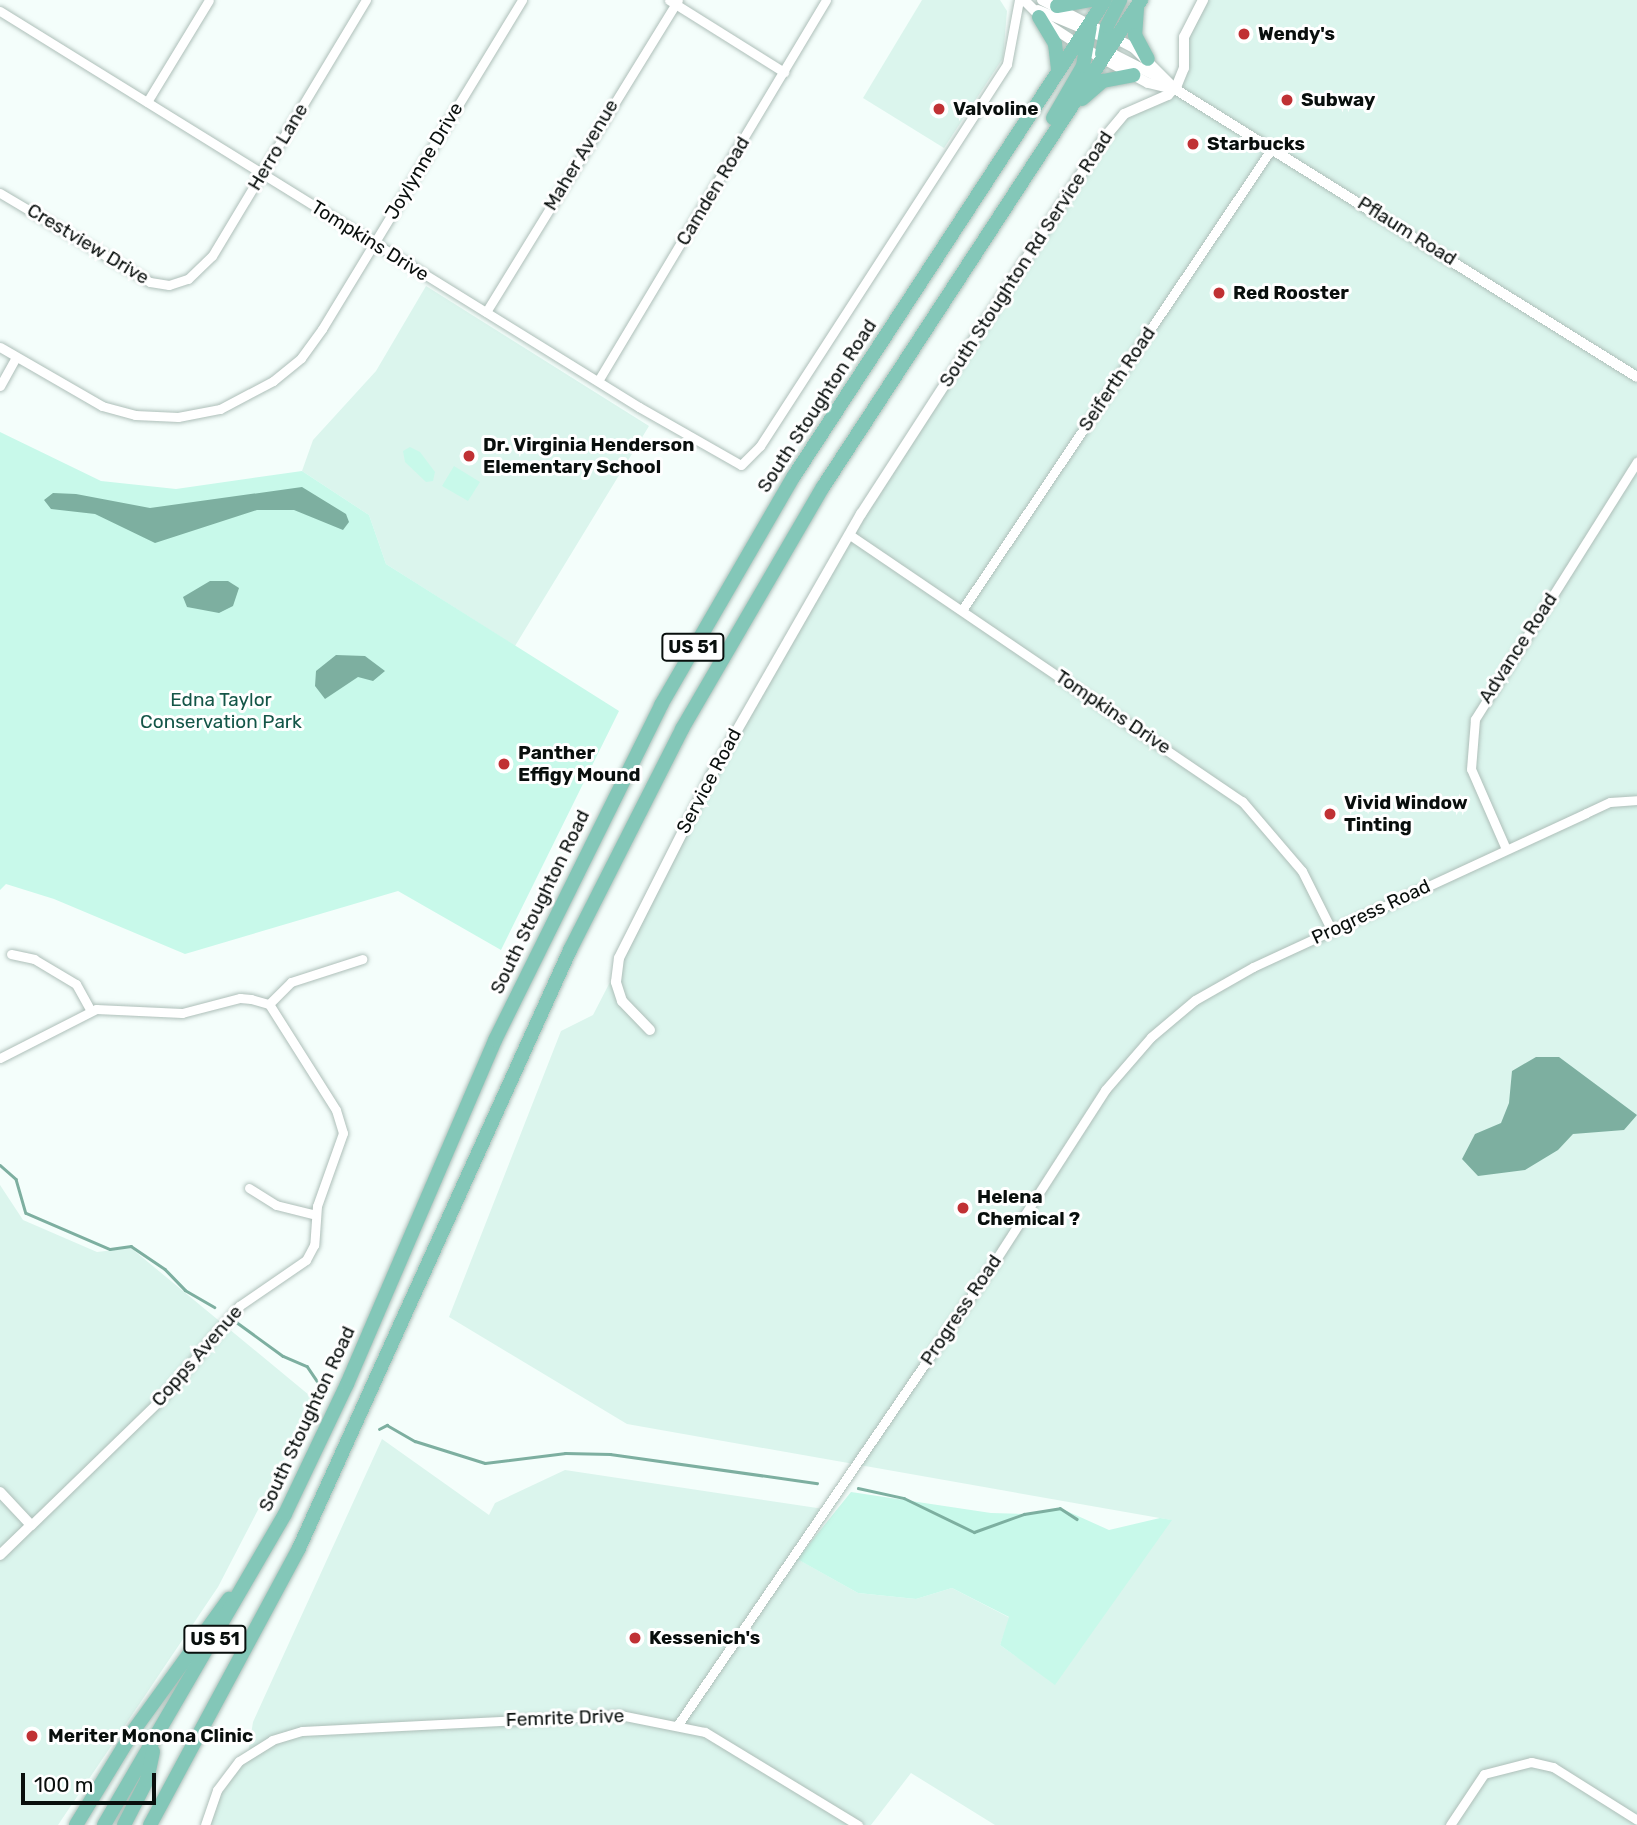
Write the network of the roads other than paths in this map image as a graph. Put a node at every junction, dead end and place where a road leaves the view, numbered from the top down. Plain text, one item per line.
1 (209, 0) edge
2 (366, 0) edge
3 (522, 0) edge
4 (826, 0) edge
5 (1024, 0) edge
6 (1042, 0) edge
7 (1091, 0) edge
8 (1105, 0) edge
9 (1119, 0) edge
10 (1203, 0) edge
11 (674, 1) edge
12 (1139, 3) edge
13 (1057, 6) junction
14 (0, 11) edge
15 (1039, 17) junction
16 (1096, 41) junction
17 (1148, 59) junction
18 (1058, 70) junction
19 (784, 72) junction
20 (1133, 75) junction
21 (1175, 89) junction
22 (147, 102) junction
23 (1072, 104) junction
24 (1272, 148) junction
25 (262, 174) junction
26 (1021, 182) junction
27 (0, 192) edge
28 (374, 244) junction
29 (178, 283) joint
30 (486, 312) junction
31 (0, 347) edge
32 (16, 357) junction
33 (1637, 377) edge
34 (598, 381) junction
35 (0, 386) edge
36 (1637, 462) edge
37 (850, 535) junction
38 (962, 610) junction
39 (1637, 800) edge
40 (1506, 849) junction
41 (1332, 931) junction
42 (11, 954) dead end
43 (362, 959) dead end
44 (269, 1004) junction
45 (91, 1011) junction
46 (650, 1030) dead end
47 (0, 1059) edge
48 (248, 1188) dead end
49 (316, 1215) junction
50 (0, 1492) edge
51 (31, 1525) junction
52 (0, 1555) edge
53 (253, 1572) junction
54 (679, 1723) junction
55 (156, 1737) junction
56 (1637, 1820) edge
57 (76, 1825) edge
58 (104, 1825) edge
59 (124, 1825) edge
60 (150, 1825) edge
61 (205, 1825) edge
62 (858, 1825) edge
63 (1450, 1825) edge

1 - 22 street
2 - 25 street, Herro Lane
3 - 28 street, Joylynne Drive
4 - 19 street, Camden Road
5 - 15 street, Pflaum Road
5 - 16 street
5 - 34 street, Tompkins Drive
6 - 13 street, Pflaum Road
7 - 13 main road
8 - 16 main road, South Stoughton Road / US 51
9 - 16 main road
10 - 21 street
11 - 19 street
11 - 30 street, Maher Avenue
12 - 16 main road, South Stoughton Road / US 51
12 - 17 main road
13 - 16 street, Pflaum Road
14 - 22 street, Tompkins Drive
15 - 16 street, Pflaum Road
15 - 18 main road
16 - 17 street, Pflaum Road
16 - 18 main road, South Stoughton Road / US 51
16 - 20 street, Pflaum Road
16 - 21 street
16 - 23 main road, South Stoughton Road / US 51
16 - 26 main road
17 - 21 street, Pflaum Road
18 - 53 main road, South Stoughton Road / US 51
19 - 34 street, Camden Road
20 - 21 street, Pflaum Road
20 - 23 main road
21 - 24 street, Pflaum Road
21 - 37 street, South Stoughton Rd Service Road
22 - 25 street, Tompkins Drive
23 - 26 main road, South Stoughton Road / US 51
24 - 33 street, Pflaum Road
24 - 38 street, Seiferth Road
25 - 28 street, Tompkins Drive
25 - 29 street, Herro Lane
26 - 60 main road, South Stoughton Road / US 51
27 - 29 street, Crestview Drive
28 - 30 street, Tompkins Drive
28 - 32 street, Joylynne Drive
30 - 34 street, Tompkins Drive
31 - 32 street, Joylynne Drive
32 - 35 street
36 - 40 street, Advance Road
37 - 38 street, Tompkins Drive
37 - 46 street, Service Road
38 - 41 street, Tompkins Drive
39 - 40 street, Progress Road
40 - 41 street, Progress Road
41 - 54 street, Progress Road
42 - 45 street
43 - 44 street
44 - 45 street
44 - 49 street, Copps Avenue
45 - 47 street
48 - 49 street
49 - 51 street, Copps Avenue
50 - 51 street
51 - 52 street, Copps Avenue
53 - 55 main road, South Stoughton Road / US 51
53 - 57 main road
54 - 61 street, Femrite Drive
54 - 62 street, Femrite Drive
55 - 58 main road, South Stoughton Road / US 51
55 - 59 main road
56 - 63 street

